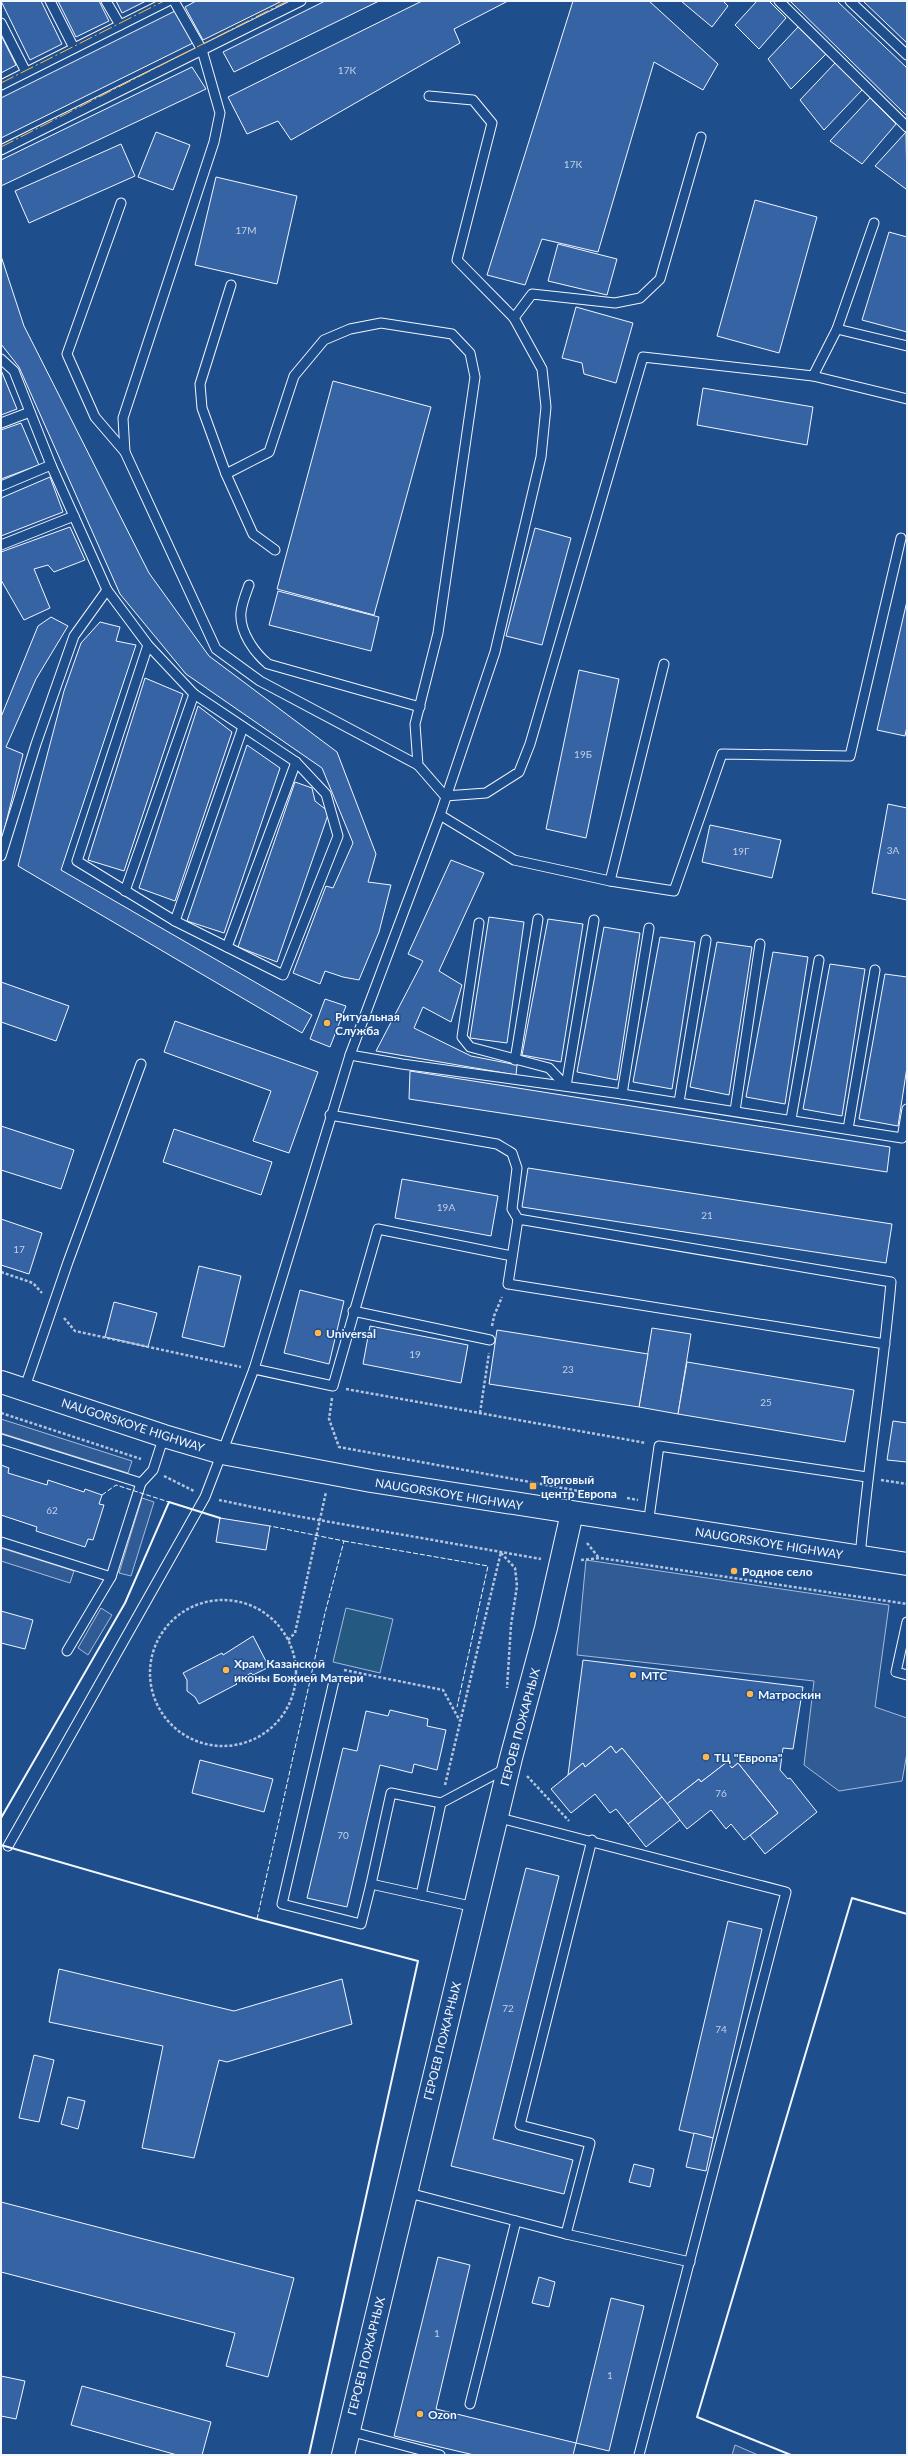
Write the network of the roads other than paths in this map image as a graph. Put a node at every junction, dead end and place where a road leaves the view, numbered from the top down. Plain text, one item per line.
1 (50, 1) edge
2 (106, 1) edge
3 (174, 1) edge
4 (301, 1) edge
5 (779, 1) edge
6 (850, 1) edge
7 (165, 2) edge
8 (1, 23) edge
9 (120, 25) junction
10 (74, 48) junction
11 (202, 50) junction
12 (907, 55) edge
13 (26, 72) junction
14 (1, 85) edge
15 (429, 96) dead end
16 (907, 127) edge
17 (702, 137) dead end
18 (1, 150) edge
19 (121, 203) dead end
20 (874, 223) dead end
21 (231, 285) dead end
22 (514, 318) junction
23 (837, 329) junction
24 (907, 346) edge
25 (1, 359) edge
26 (813, 376) junction
27 (907, 399) edge
28 (30, 412) junction
29 (1, 423) edge
30 (125, 452) junction
31 (51, 465) junction
32 (226, 474) junction
33 (1, 486) edge
34 (74, 516) junction
35 (901, 538) dead end
36 (1, 545) edge
37 (276, 550) dead end
38 (249, 585) dead end
39 (107, 590) junction
40 (148, 645) junction
41 (664, 664) dead end
42 (194, 694) junction
43 (420, 707) junction
44 (243, 727) junction
45 (296, 762) junction
46 (418, 765) junction
47 (446, 796) junction
48 (440, 815) junction
49 (1, 856) edge
50 (610, 881) junction
51 (125, 891) junction
52 (538, 919) dead end
53 (594, 920) dead end
54 (175, 921) junction
55 (478, 923) dead end
56 (649, 928) dead end
57 (706, 940) dead end
58 (760, 944) dead end
59 (227, 947) junction
60 (819, 960) dead end
61 (875, 970) dead end
62 (350, 1054) junction
63 (515, 1060) junction
64 (141, 1064) dead end
65 (566, 1086) junction
66 (622, 1094) junction
67 (680, 1102) junction
68 (907, 1109) edge
69 (735, 1111) junction
70 (330, 1115) junction
71 (791, 1119) junction
72 (848, 1129) junction
73 (518, 1219) junction
74 (512, 1256) junction
75 (354, 1311) junction
76 (490, 1340) dead end
77 (885, 1344) junction
78 (254, 1369) junction
79 (1, 1382) edge
80 (24, 1390) junction
81 (164, 1436) junction
82 (1, 1439) edge
83 (222, 1453) junction
84 (866, 1477) junction
85 (141, 1483) junction
86 (572, 1513) junction
87 (648, 1524) junction
88 (1, 1542) edge
89 (860, 1557) junction
90 (907, 1564) edge
91 (111, 1576) junction
92 (907, 1622) edge
93 (67, 1651) dead end
94 (907, 1675) edge
95 (334, 1681) road end
96 (510, 1767) junction
97 (441, 1803) junction
98 (496, 1817) junction
99 (592, 1840) junction
100 (8, 1846) dead end
101 (371, 1884) junction
102 (421, 1895) junction
103 (474, 1907) junction
104 (406, 2192) junction
105 (516, 2221) junction
106 (566, 2234) junction
107 (690, 2262) junction
108 (470, 2404) dead end
109 (347, 2431) junction
110 (342, 2455) edge
111 (440, 2455) edge
112 (639, 2455) edge

1 - 10 lane
2 - 9 lane
3 - 11 lane
4 - 11 lane
5 - 16 lane
6 - 12 lane
7 - 9 lane
8 - 13 lane
9 - 10 lane
10 - 13 lane
11 - 18 lane
11 - 30 lane
13 - 14 lane
15 - 22 lane
17 - 22 lane
19 - 30 lane
20 - 23 lane
21 - 32 lane
22 - 47 lane
23 - 24 lane
23 - 26 lane
25 - 28 lane
26 - 27 lane
26 - 47 lane
28 - 29 lane
28 - 31 lane
30 - 46 lane
31 - 33 lane
31 - 34 lane
32 - 37 lane
32 - 43 lane
34 - 36 lane
34 - 39 lane
35 - 50 lane
38 - 43 lane
39 - 40 lane
39 - 49 lane
40 - 42 lane
40 - 51 lane
41 - 50 lane
42 - 44 lane
42 - 51 lane
43 - 46 lane
44 - 45 lane
44 - 54 lane
45 - 59 lane
45 - 59 lane
46 - 47 lane
47 - 48 lane
48 - 50 lane
48 - 62 lane
51 - 54 lane
52 - 63 lane
53 - 65 lane
54 - 59 lane
55 - 63 lane
56 - 66 lane
57 - 67 lane
58 - 69 lane
60 - 71 lane
61 - 72 lane
62 - 65 lane
62 - 70 lane
63 - 65 lane
64 - 80 lane
65 - 66 lane
66 - 67 lane
67 - 69 lane
68 - 72 lane
69 - 71 lane
70 - 73 lane
70 - 78 lane
71 - 72 lane
73 - 74 lane
73 - 77 lane
74 - 75 lane
74 - 77 lane
75 - 76 lane
75 - 78 lane
77 - 84 lane
78 - 83 lane
79 - 80 main road, NAUGORSKOYE HIGHWAY
80 - 81 main road, NAUGORSKOYE HIGHWAY
81 - 83 main road, NAUGORSKOYE HIGHWAY
81 - 85 lane
82 - 85 lane
83 - 86 main road, NAUGORSKOYE HIGHWAY
83 - 100 lane
84 - 87 lane
84 - 89 lane
85 - 91 lane
86 - 87 main road, NAUGORSKOYE HIGHWAY
86 - 96 main road, ГЕРОЕВ ПОЖАРНЫХ
87 - 89 main road, NAUGORSKOYE HIGHWAY
88 - 91 lane
89 - 90 main road, NAUGORSKOYE HIGHWAY
91 - 93 lane
92 - 94 lane
95 - 101 lane
96 - 97 lane
96 - 98 main road, ГЕРОЕВ ПОЖАРНЫХ
97 - 101 lane
97 - 102 lane
98 - 99 lane
98 - 103 main road, ГЕРОЕВ ПОЖАРНЫХ
99 - 106 lane
99 - 107 lane
101 - 102 lane
102 - 103 lane
103 - 104 main road, ГЕРОЕВ ПОЖАРНЫХ
104 - 105 lane
104 - 109 main road, ГЕРОЕВ ПОЖАРНЫХ
105 - 106 lane
105 - 108 lane
106 - 107 lane
107 - 112 lane
109 - 110 main road, ГЕРОЕВ ПОЖАРНЫХ
109 - 111 lane

